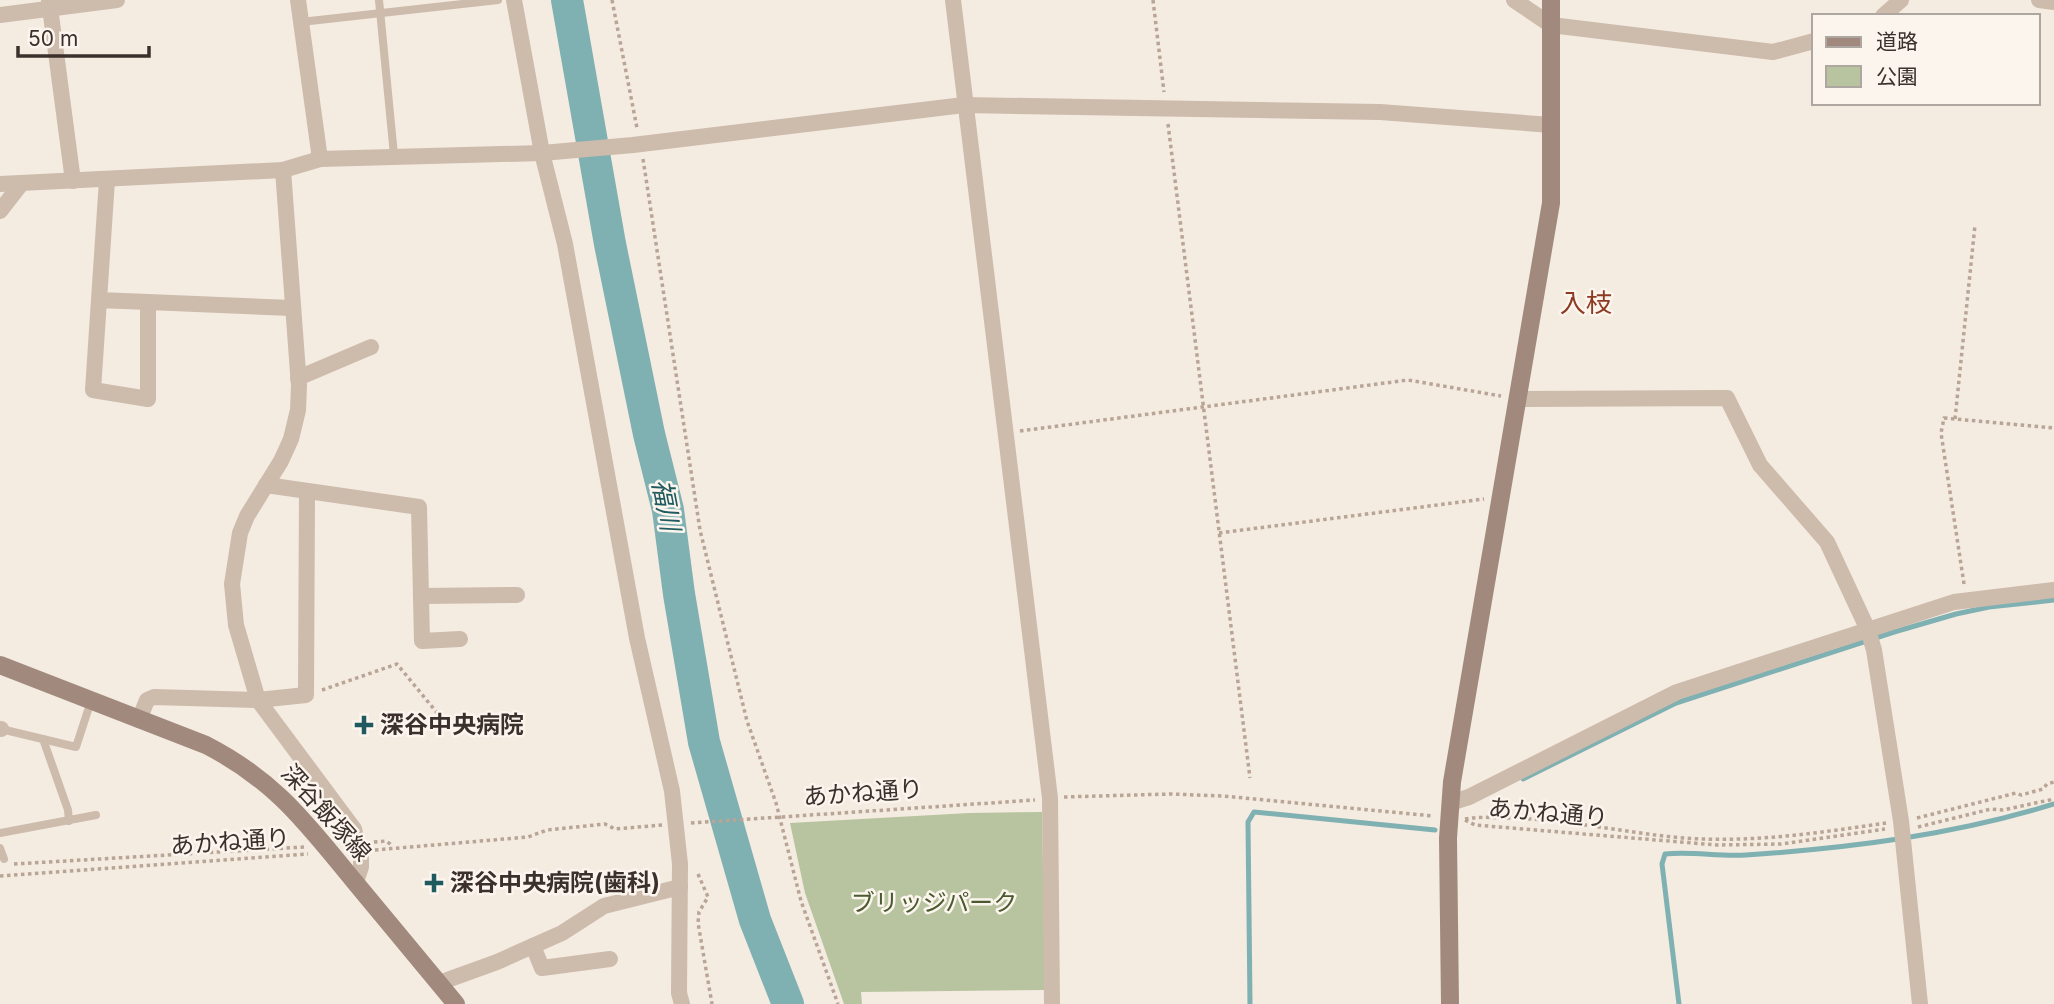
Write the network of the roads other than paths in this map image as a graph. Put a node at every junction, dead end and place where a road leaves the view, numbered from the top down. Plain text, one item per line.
1 (117, 0) edge
2 (298, 0) edge
3 (379, 0) edge
4 (498, 0) edge
5 (514, 0) edge
6 (953, 0) edge
7 (1514, 0) edge
8 (1551, 0) edge
9 (1902, 0) edge
10 (2039, 0) edge
11 (2054, 2) edge
12 (50, 5) edge
13 (381, 13) junction
14 (1885, 14) edge
15 (0, 15) edge
16 (300, 22) junction
17 (1551, 24) junction
18 (1812, 42) edge
19 (964, 105) junction
20 (1552, 125) junction
21 (548, 152) junction
22 (394, 155) junction
23 (320, 159) junction
24 (282, 170) junction
25 (107, 180) junction
26 (72, 181) junction
27 (0, 184) edge
28 (20, 184) junction
29 (0, 211) edge
30 (99, 300) junction
31 (148, 302) junction
32 (292, 308) junction
33 (371, 347) dead end
34 (298, 378) junction
35 (1517, 399) junction
36 (266, 485) junction
37 (307, 491) junction
38 (2054, 590) edge
39 (517, 595) dead end
40 (421, 596) junction
41 (1868, 630) junction
42 (460, 639) dead end
43 (0, 665) edge
44 (258, 700) junction
45 (92, 701) junction
46 (139, 720) junction
47 (0, 729) edge
48 (43, 739) junction
49 (1450, 803) junction
50 (96, 815) dead end
51 (69, 821) junction
52 (0, 833) edge
53 (0, 848) edge
54 (5, 861) road end
55 (356, 883) junction
56 (680, 887) junction
57 (533, 946) junction
58 (610, 959) dead end
59 (439, 983) junction
60 (456, 1004) edge
61 (682, 1004) edge
62 (1052, 1004) edge
63 (1450, 1004) edge
64 (1920, 1004) edge

1 - 12 street
2 - 16 street
3 - 13 lane
4 - 13 lane
5 - 21 street
6 - 19 street
7 - 17 street
8 - 17 street
9 - 14 street
10 - 11 street
12 - 15 street
12 - 26 street
13 - 16 lane
13 - 22 lane
16 - 23 street
17 - 18 street
17 - 20 street
19 - 20 street
19 - 21 street
19 - 62 street
20 - 35 street
21 - 22 street
21 - 56 street
22 - 23 street
23 - 24 street
24 - 25 street
24 - 32 street
25 - 26 street
25 - 30 street
26 - 28 street
27 - 28 street
28 - 29 street
30 - 31 street
30 - 31 street
31 - 32 street
32 - 34 street
33 - 34 street
34 - 36 street
35 - 41 street
35 - 49 street
36 - 37 street
36 - 44 street
37 - 40 street
37 - 44 street
38 - 41 street
39 - 40 street
40 - 42 street
41 - 49 street
41 - 64 street
43 - 45 street, 深谷飯塚線
44 - 46 street
44 - 55 street
45 - 46 street, 深谷飯塚線
45 - 48 lane
46 - 55 street, 深谷飯塚線
47 - 48 lane
48 - 51 lane
49 - 63 street
50 - 51 lane
51 - 52 lane
53 - 54 lane
55 - 59 street, 深谷飯塚線
56 - 57 street
56 - 61 street
57 - 58 street
57 - 59 street
59 - 60 street, 深谷飯塚線

